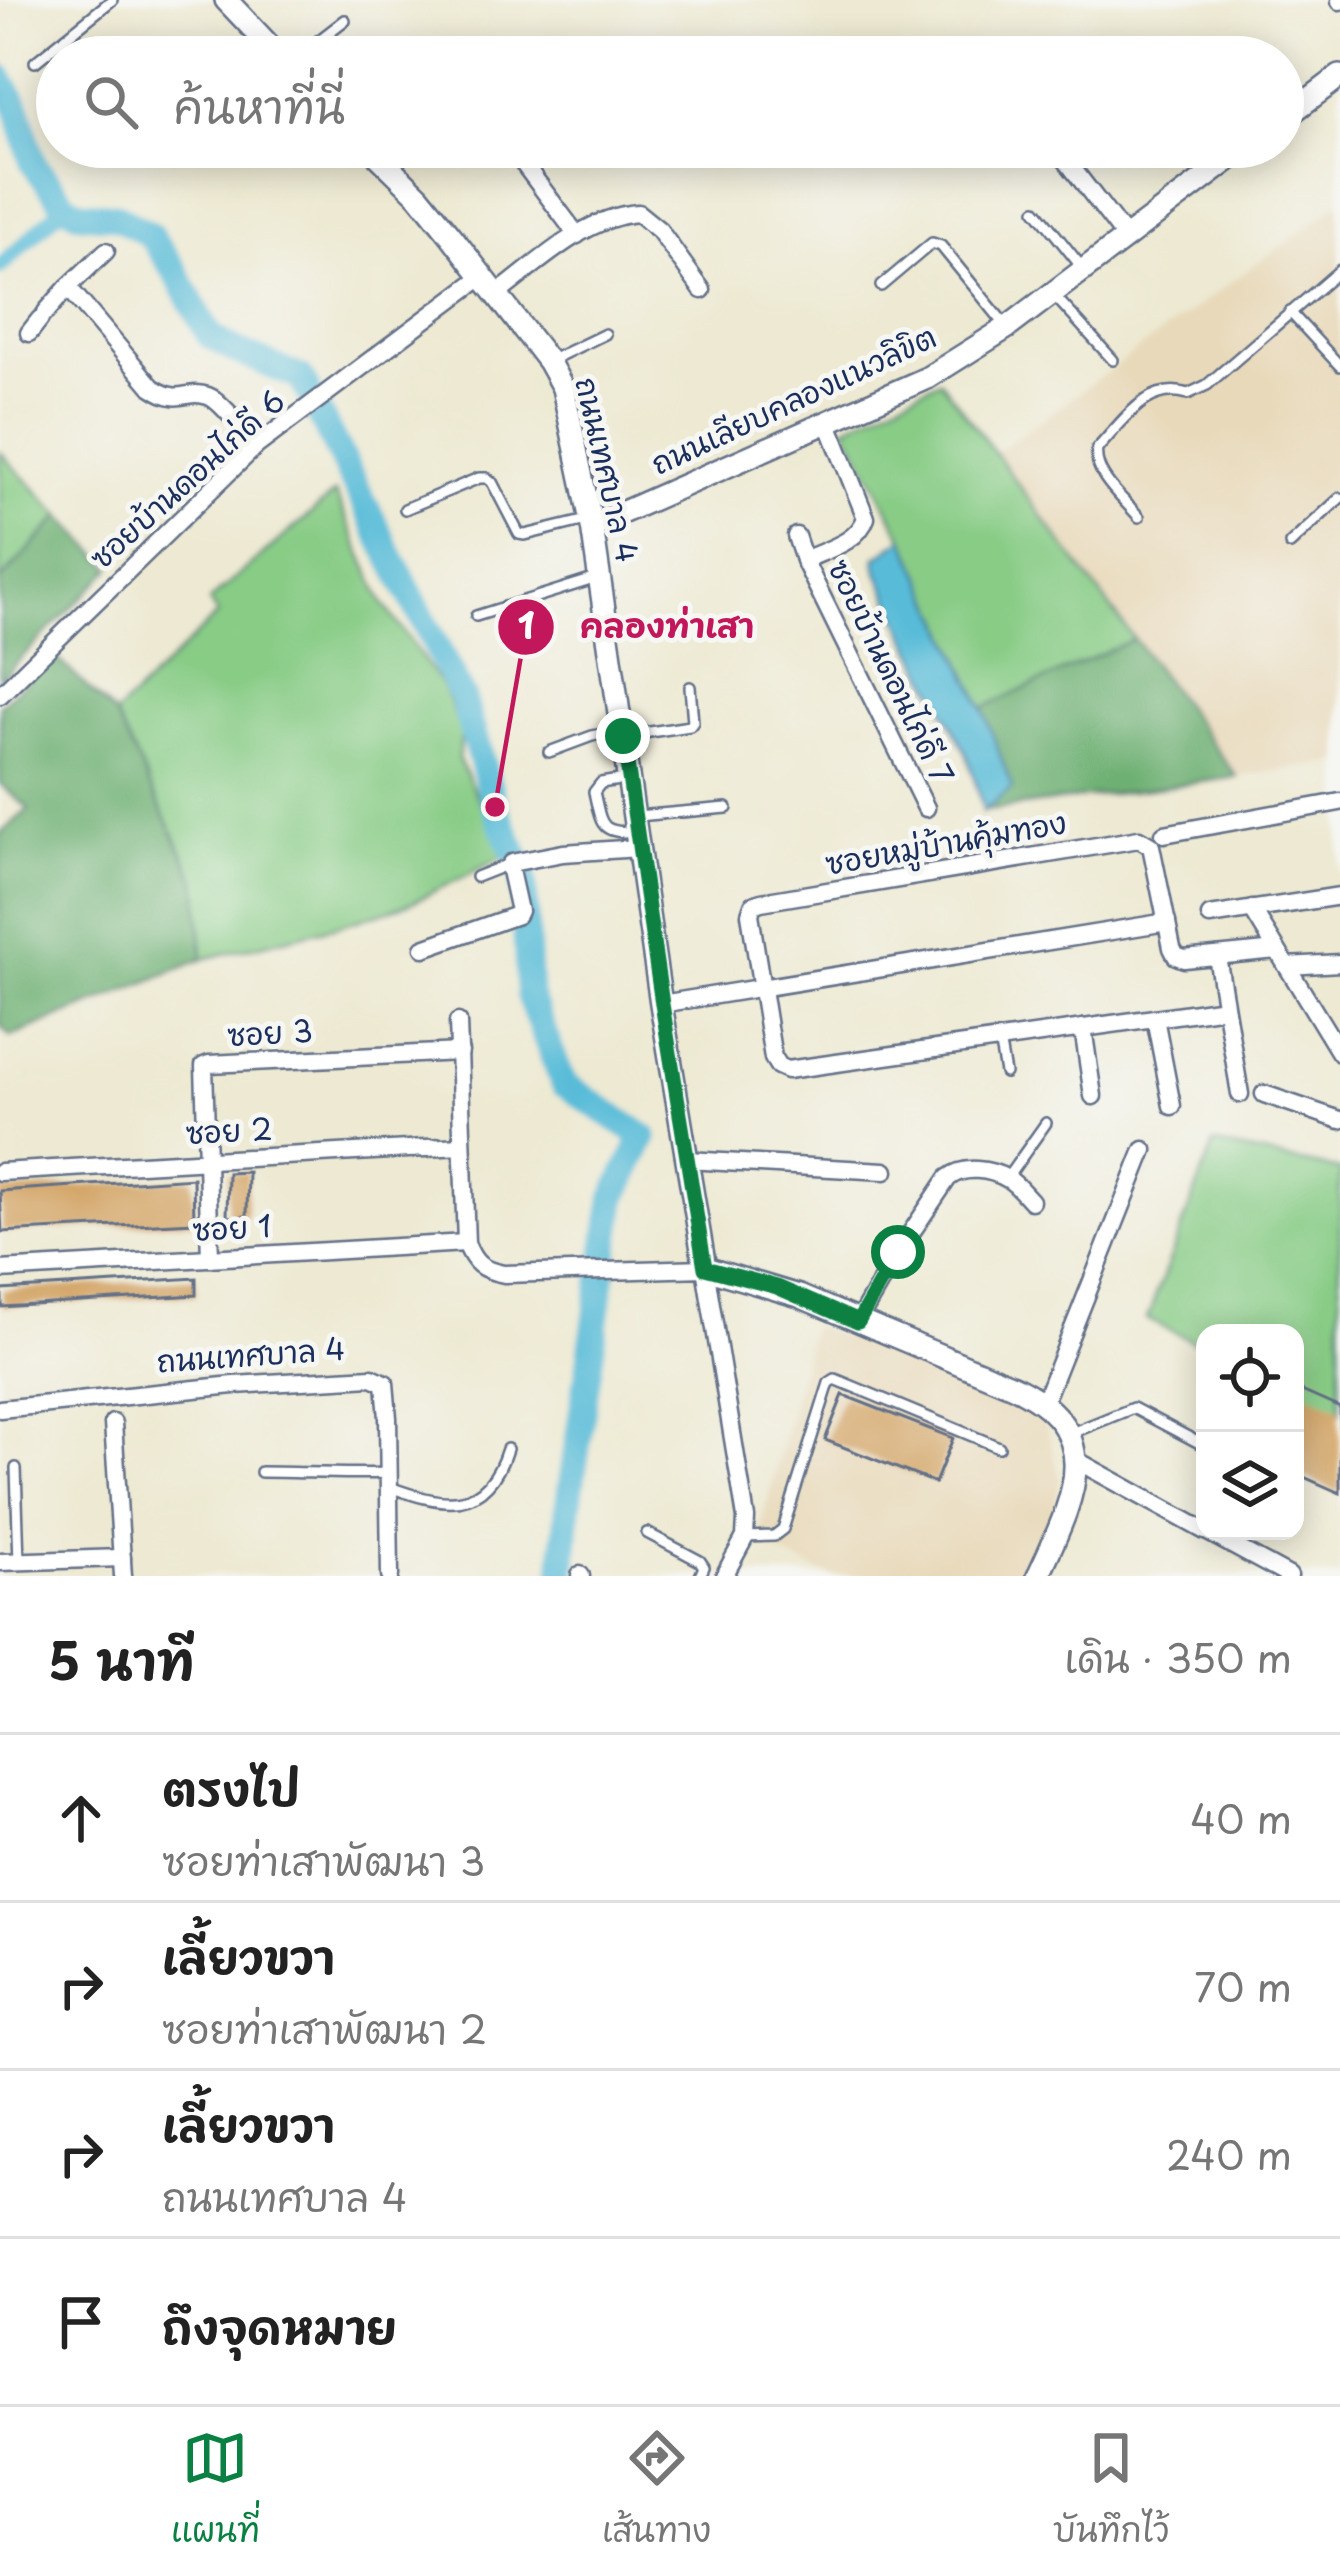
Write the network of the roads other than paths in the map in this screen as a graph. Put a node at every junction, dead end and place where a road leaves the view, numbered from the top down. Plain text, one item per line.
1 (112, 0) edge
2 (226, 0) edge
3 (345, 20) dead end
4 (67, 36) edge
5 (260, 36) edge
6 (324, 36) edge
7 (1340, 76) edge
8 (1304, 103) edge
9 (390, 168) edge
10 (527, 168) edge
11 (1072, 168) edge
12 (1218, 168) edge
13 (1036, 210) dead end
14 (577, 235) junction
15 (1126, 238) junction
16 (106, 251) dead end
17 (1340, 269) edge
18 (1084, 270) junction
19 (490, 285) junction
20 (881, 286) dead end
21 (68, 287) junction
22 (702, 290) dead end
23 (1052, 293) junction
24 (1291, 312) junction
25 (39, 321) dead end
26 (1007, 327) junction
27 (605, 334) dead end
28 (1113, 361) dead end
29 (548, 362) junction
30 (1340, 366) edge
31 (828, 423) junction
32 (256, 446) junction
33 (1340, 498) edge
34 (405, 509) dead end
35 (1138, 518) dead end
36 (592, 523) junction
37 (796, 536) dead end
38 (1290, 544) dead end
39 (804, 560) junction
40 (600, 578) junction
41 (476, 616) dead end
42 (690, 687) dead end
43 (0, 695) edge
44 (622, 734) junction
45 (549, 752) dead end
46 (629, 778) junction
47 (1340, 802) edge
48 (727, 808) dead end
49 (926, 808) dead end
50 (637, 832) junction
51 (1164, 834) dead end
52 (512, 863) junction
53 (476, 877) dead end
54 (1340, 896) edge
55 (1252, 910) junction
56 (1210, 916) dead end
57 (1166, 922) junction
58 (424, 948) dead end
59 (1217, 956) junction
60 (1282, 958) junction
61 (1340, 963) edge
62 (761, 987) junction
63 (662, 1004) junction
64 (1225, 1008) junction
65 (1155, 1018) junction
66 (458, 1022) dead end
67 (1083, 1028) junction
68 (999, 1040) junction
69 (460, 1052) junction
70 (1340, 1053) edge
71 (1005, 1073) dead end
72 (1240, 1094) dead end
73 (1264, 1094) dead end
74 (1094, 1096) dead end
75 (1172, 1106) dead end
76 (1339, 1116) edge
77 (1046, 1123) dead end
78 (461, 1146) junction
79 (1144, 1150) dead end
80 (687, 1160) junction
81 (205, 1161) junction
82 (885, 1171) dead end
83 (0, 1172) edge
84 (1007, 1178) junction
85 (1031, 1202) dead end
86 (466, 1243) junction
87 (210, 1258) junction
88 (705, 1268) junction
89 (0, 1270) edge
90 (858, 1322) junction
91 (1044, 1402) junction
92 (0, 1409) edge
93 (113, 1424) dead end
94 (1069, 1434) junction
95 (1196, 1441) edge
96 (998, 1447) dead end
97 (506, 1449) dead end
98 (1074, 1460) junction
99 (16, 1468) dead end
100 (261, 1472) dead end
101 (387, 1479) junction
102 (1196, 1526) edge
103 (647, 1533) dead end
104 (745, 1537) junction
105 (1222, 1540) edge
106 (9, 1562) edge
107 (123, 1567) edge
108 (1044, 1574) edge
109 (390, 1576) edge
110 (700, 1576) edge
111 (724, 1576) edge
112 (1288, 1576) edge

1 - 4 lane
2 - 5 street
3 - 6 lane
7 - 8 street
9 - 19 street, ถนนเทศบาล 4
10 - 14 street
11 - 15 street
12 - 15 street, ถนนเลียบคลองแนวลิขิต
13 - 18 lane
14 - 19 street, ซอยบ้านดอนไก่ดี 6
14 - 22 street, ซอยบ้านดอนไก่ดี 6
15 - 18 street, ถนนเลียบคลองแนวลิขิต
16 - 21 street
17 - 24 lane
18 - 23 street, ถนนเลียบคลองแนวลิขิต
19 - 29 street, ถนนเทศบาล 4
19 - 32 street, ซอยบ้านดอนไก่ดี 6
20 - 26 lane
21 - 25 street
21 - 32 street
23 - 26 street, ถนนเลียบคลองแนวลิขิต
23 - 28 lane
24 - 30 lane
24 - 35 lane
26 - 31 street, ถนนเลียบคลองแนวลิขิต
27 - 29 lane
29 - 36 street, ถนนเทศบาล 4
31 - 36 street, ถนนเลียบคลองแนวลิขิต
31 - 39 street, ซอยบ้านดอนไก่ดี 7
32 - 43 street, ซอยบ้านดอนไก่ดี 6
33 - 38 lane
34 - 36 lane
36 - 40 street, ถนนเทศบาล 4
37 - 39 street, ซอยบ้านดอนไก่ดี 7
39 - 49 street, ซอยบ้านดอนไก่ดี 7
40 - 41 lane
40 - 44 street, ถนนเทศบาล 4
42 - 44 lane
44 - 45 lane
44 - 46 street, ถนนเทศบาล 4
46 - 50 street, ถนนเทศบาล 4
46 - 50 lane
47 - 51 street
48 - 50 lane
50 - 52 street
50 - 63 street, ถนนเทศบาล 4
52 - 53 lane
52 - 58 street
54 - 55 street
55 - 56 street
55 - 60 street
57 - 59 street
57 - 62 street
57 - 62 street, ซอยหมู่บ้านคุ้มทอง
59 - 60 street
59 - 64 street
60 - 61 street
60 - 70 street
62 - 63 street
62 - 68 street, ซอยหมู่บ้านคุ้มทอง
63 - 80 street, ถนนเทศบาล 4
64 - 65 street, ซอยหมู่บ้านคุ้มทอง
64 - 72 street
65 - 67 street, ซอยหมู่บ้านคุ้มทอง
65 - 75 street
66 - 69 street
67 - 68 street, ซอยหมู่บ้านคุ้มทอง
67 - 74 street
68 - 71 lane
69 - 78 street
69 - 81 street, ซอย 3
73 - 76 street
77 - 84 lane
78 - 81 street, ซอย 2
78 - 86 street
79 - 91 street
80 - 82 street
80 - 88 street, ถนนเทศบาล 4
81 - 83 street, ซอย 2
81 - 87 street, ซอย 3
84 - 85 street
84 - 90 street
86 - 87 street, ซอย 1
86 - 88 street
87 - 89 street, ซอย 1
88 - 90 street
88 - 104 street, ถนนเทศบาล 4
90 - 91 street
91 - 94 street
92 - 101 street, ถนนเทศบาล 4
93 - 107 street
94 - 95 lane
94 - 98 street
96 - 104 lane
97 - 101 lane
98 - 102 street
98 - 108 street
99 - 106 lane
100 - 101 lane
101 - 109 street, ถนนเทศบาล 4
103 - 110 lane
104 - 111 street
105 - 112 street
106 - 107 street

